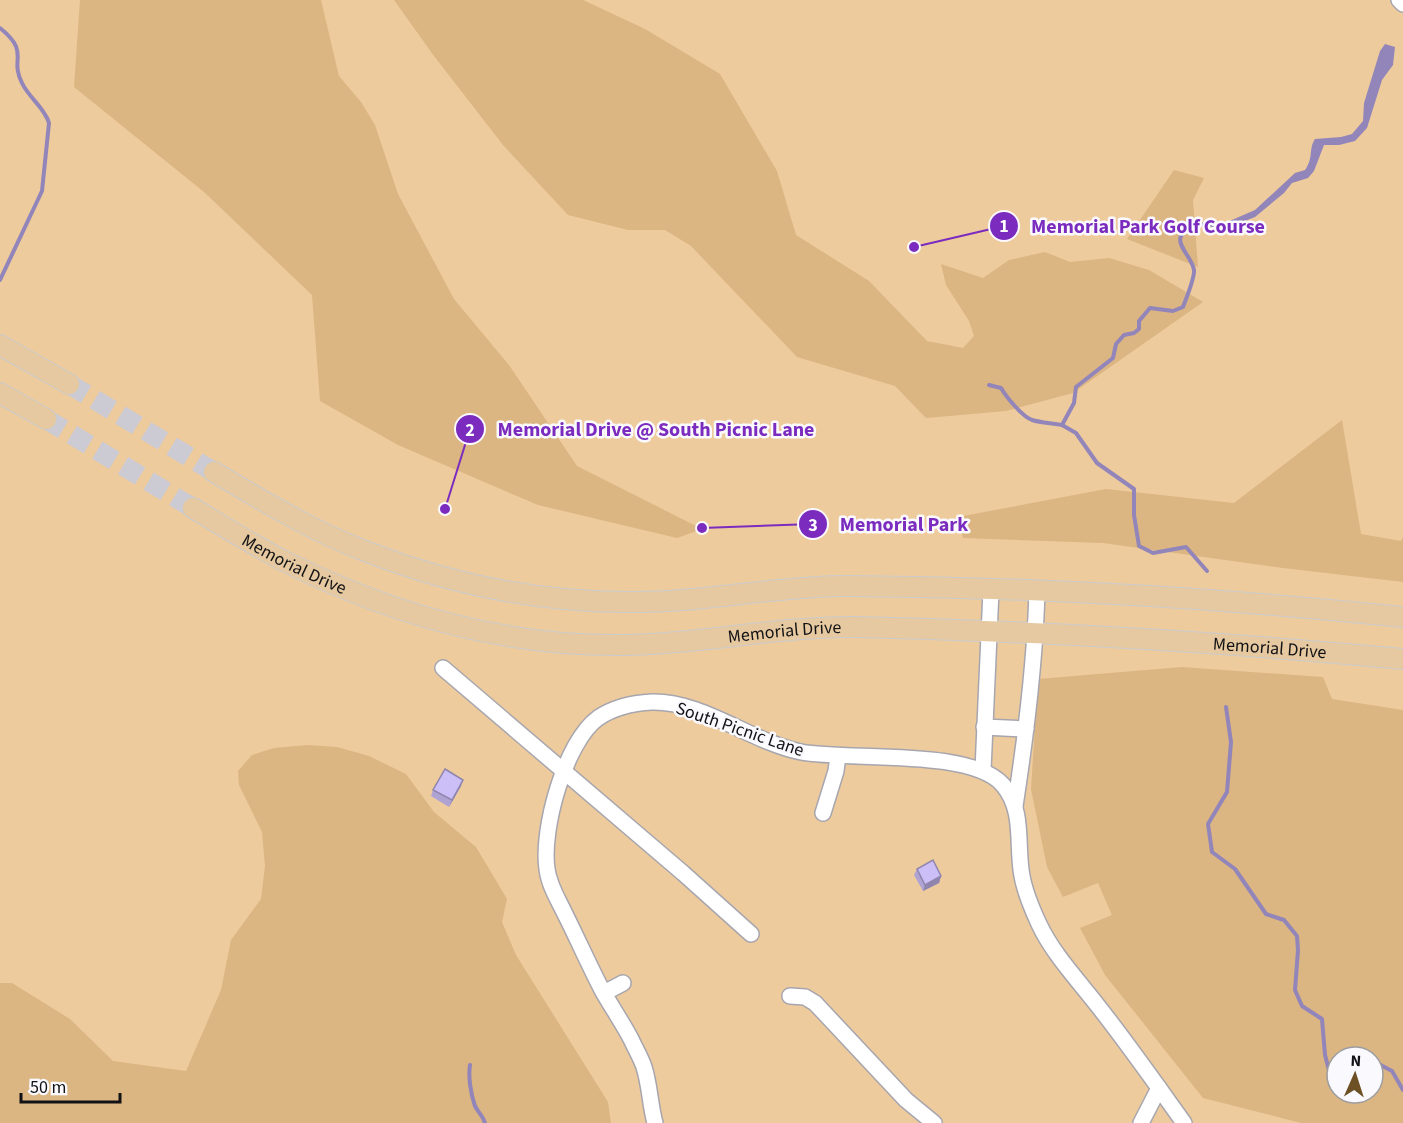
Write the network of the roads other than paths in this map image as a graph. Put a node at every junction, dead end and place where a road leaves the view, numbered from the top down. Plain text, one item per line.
1 (1399, 0) edge
2 (1403, 4) edge
3 (0, 345) edge
4 (69, 384) tunnel mouth
5 (0, 393) edge
6 (46, 419) tunnel mouth
7 (214, 472) tunnel mouth
8 (193, 508) tunnel mouth
9 (992, 590) junction
10 (1037, 591) junction
11 (1403, 617) edge
12 (989, 633) junction
13 (1035, 634) junction
14 (1403, 659) edge
15 (443, 668) dead end
16 (984, 727) junction
17 (1026, 729) junction
18 (838, 756) junction
19 (564, 770) junction
20 (983, 770) junction
21 (1015, 806) junction
22 (823, 813) dead end
23 (751, 934) dead end
24 (623, 984) dead end
25 (604, 993) junction
26 (790, 996) dead end
27 (1159, 1088) junction
28 (655, 1123) edge
29 (934, 1123) edge
30 (1141, 1123) edge
31 (1184, 1123) edge

1 - 2 street
3 - 4 main road
5 - 6 main road
7 - 9 main road
8 - 12 main road, Memorial Drive
9 - 10 main road
9 - 12 street
10 - 11 main road
10 - 13 street
12 - 13 main road, Memorial Drive
12 - 16 street
13 - 14 main road, Memorial Drive
13 - 17 street
15 - 19 street
16 - 17 street
16 - 20 street
17 - 21 street
18 - 19 street, South Picnic Lane
18 - 20 street, South Picnic Lane
18 - 22 street
19 - 23 street
19 - 25 street, South Picnic Lane
20 - 21 street
21 - 27 street
24 - 25 street
25 - 28 street, South Picnic Lane
26 - 29 street
27 - 30 street
27 - 31 street

